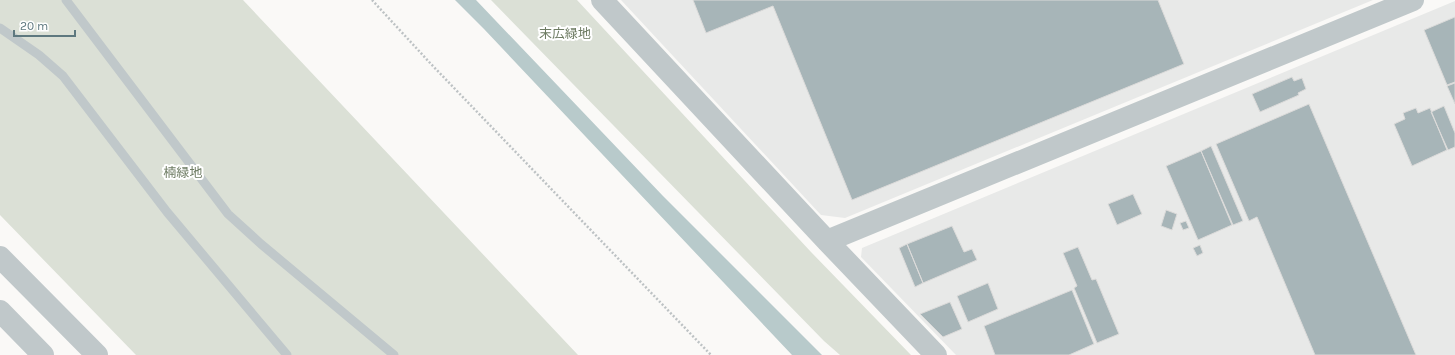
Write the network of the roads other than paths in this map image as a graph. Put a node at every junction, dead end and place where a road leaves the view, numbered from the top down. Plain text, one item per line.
1 (66, 0) edge
2 (602, 0) edge
3 (1413, 0) edge
4 (0, 28) edge
5 (827, 241) junction
6 (0, 257) edge
7 (0, 311) edge
8 (43, 355) edge
9 (96, 355) edge
10 (287, 355) edge
11 (394, 355) edge
12 (936, 355) edge

1 - 11 lane
2 - 5 street
3 - 5 street
4 - 10 lane
5 - 12 street
6 - 9 street
7 - 8 street

